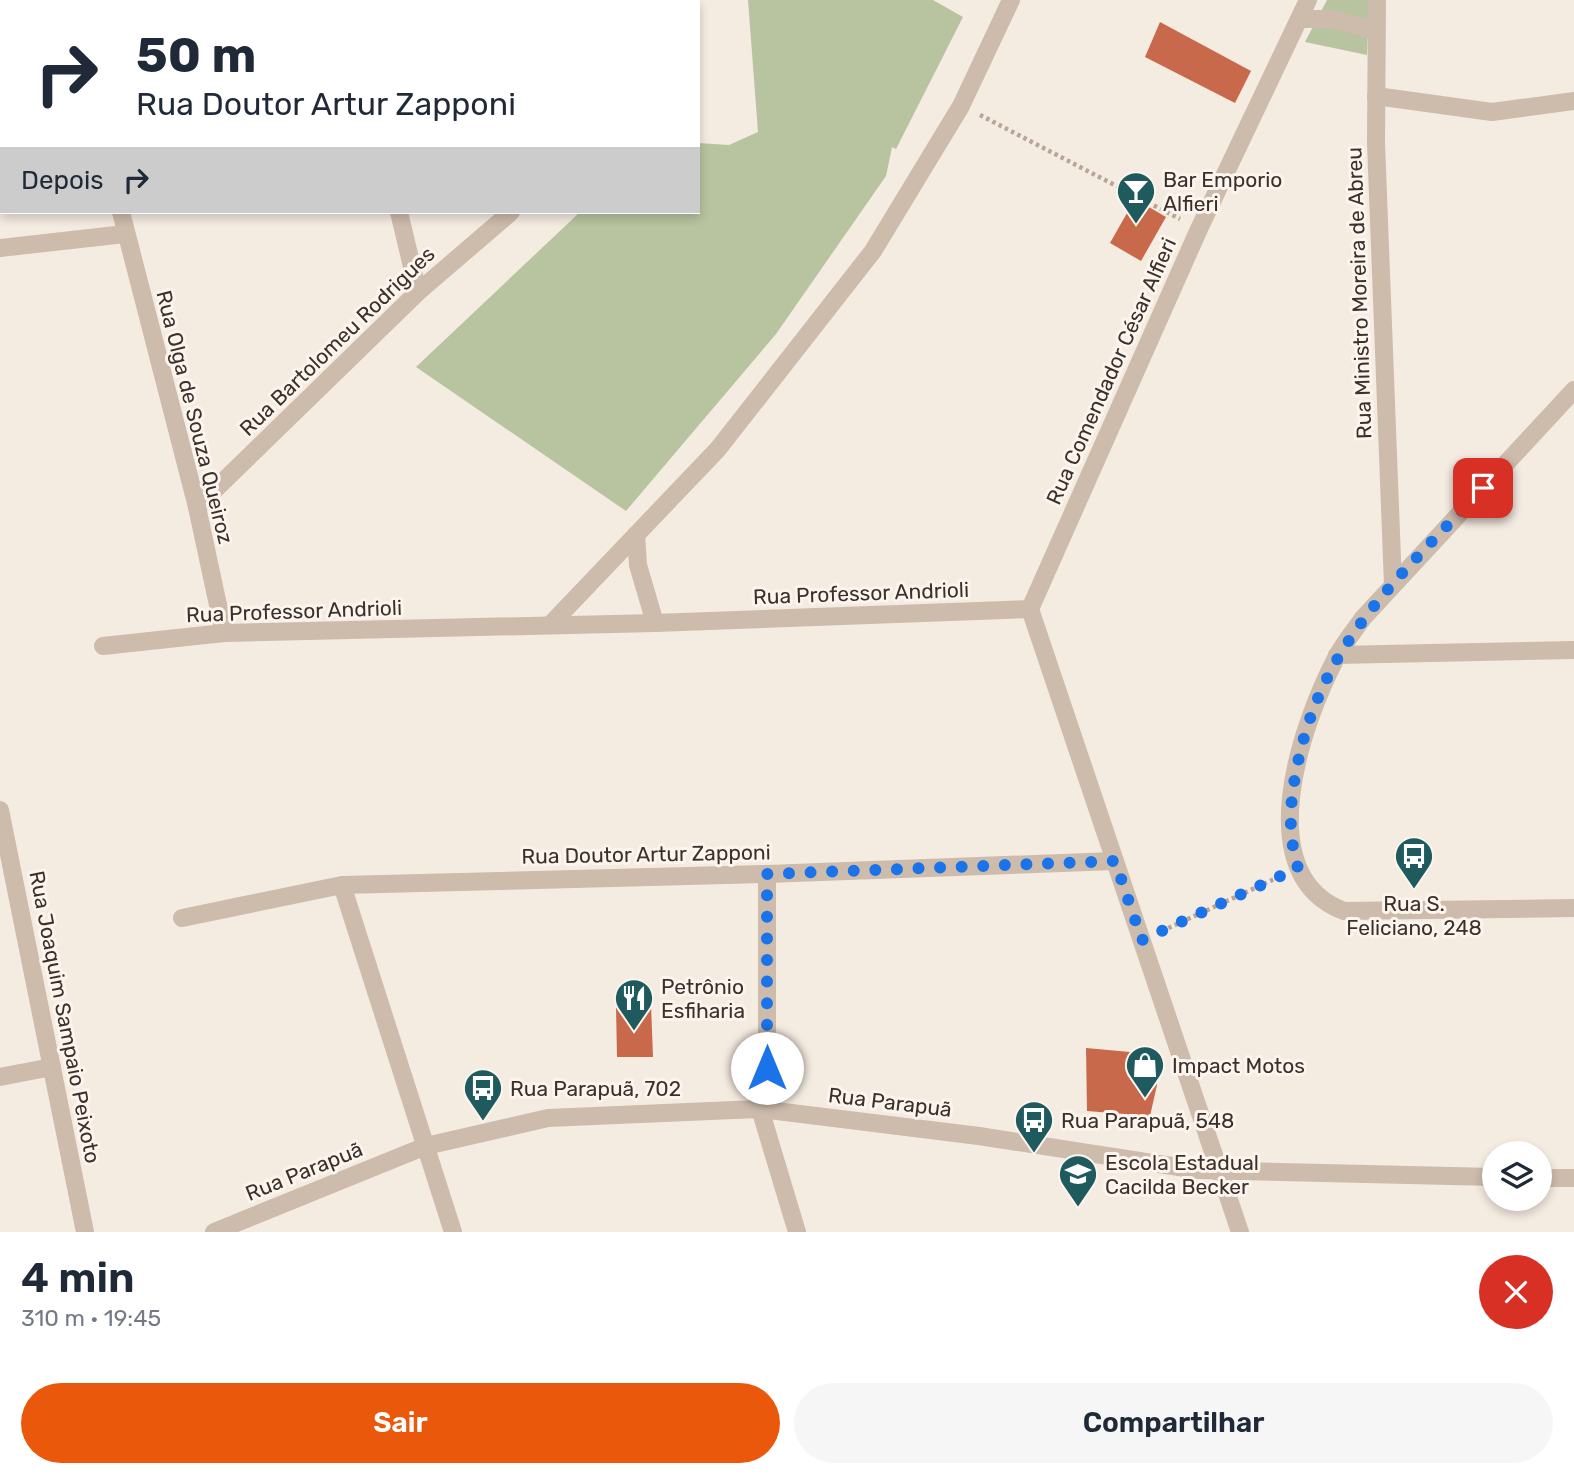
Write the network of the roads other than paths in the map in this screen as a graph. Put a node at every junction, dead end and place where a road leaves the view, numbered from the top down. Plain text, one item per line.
1 (1011, 0) edge
2 (1308, 0) edge
3 (1377, 0) edge
4 (1300, 19) junction
5 (1376, 31) junction
6 (1376, 96) junction
7 (1574, 100) edge
8 (121, 214) edge
9 (399, 214) edge
10 (509, 214) edge
11 (125, 234) junction
12 (0, 248) edge
13 (418, 292) junction
14 (1572, 393) edge
15 (197, 507) junction
16 (636, 535) junction
17 (1393, 585) junction
18 (1030, 610) junction
19 (655, 623) junction
20 (551, 624) junction
21 (224, 633) junction
22 (103, 646) dead end
23 (1574, 650) edge
24 (1337, 655) junction
25 (0, 810) edge
26 (1115, 861) junction
27 (767, 874) junction
28 (342, 885) junction
29 (1574, 908) edge
30 (183, 918) dead end
31 (52, 1067) junction
32 (0, 1077) edge
33 (760, 1110) junction
34 (426, 1146) junction
35 (1220, 1170) junction
36 (1482, 1177) edge
37 (1552, 1178) edge
38 (1574, 1178) edge
39 (85, 1232) edge
40 (214, 1232) edge
41 (453, 1232) edge
42 (797, 1232) edge
43 (1240, 1232) edge

1 - 16 street
2 - 4 street, Rua Comendador César Alfieri
3 - 5 street, Rua Ministro Moreira de Abreu
4 - 5 street
4 - 18 street, Rua Comendador César Alfieri
5 - 6 street, Rua Ministro Moreira de Abreu
6 - 7 street
6 - 17 street, Rua Ministro Moreira de Abreu
8 - 11 street, Rua Olga de Souza Queiroz
9 - 13 street
10 - 13 street, Rua Bartolomeu Rodrigues
11 - 12 street
11 - 15 street, Rua Olga de Souza Queiroz
13 - 15 street, Rua Bartolomeu Rodrigues
14 - 17 street
15 - 21 street, Rua Olga de Souza Queiroz
16 - 19 street
16 - 20 street
17 - 24 street
18 - 19 street, Rua Professor Andrioli
18 - 26 street
19 - 20 street, Rua Professor Andrioli
20 - 21 street, Rua Professor Andrioli
21 - 22 street, Rua Professor Andrioli
23 - 24 street
24 - 29 street
25 - 31 street, Rua Joaquim Sampaio Peixoto
26 - 27 street, Rua Doutor Artur Zapponi
26 - 35 street
27 - 28 street, Rua Doutor Artur Zapponi
27 - 33 street
28 - 30 street, Rua Doutor Artur Zapponi
28 - 34 street
31 - 32 street
31 - 39 street, Rua Joaquim Sampaio Peixoto
33 - 34 street, Rua Parapuã
33 - 35 street, Rua Parapuã
33 - 42 street
34 - 40 street, Rua Parapuã
34 - 41 street
35 - 36 street, Rua Parapuã
35 - 43 street
37 - 38 street

